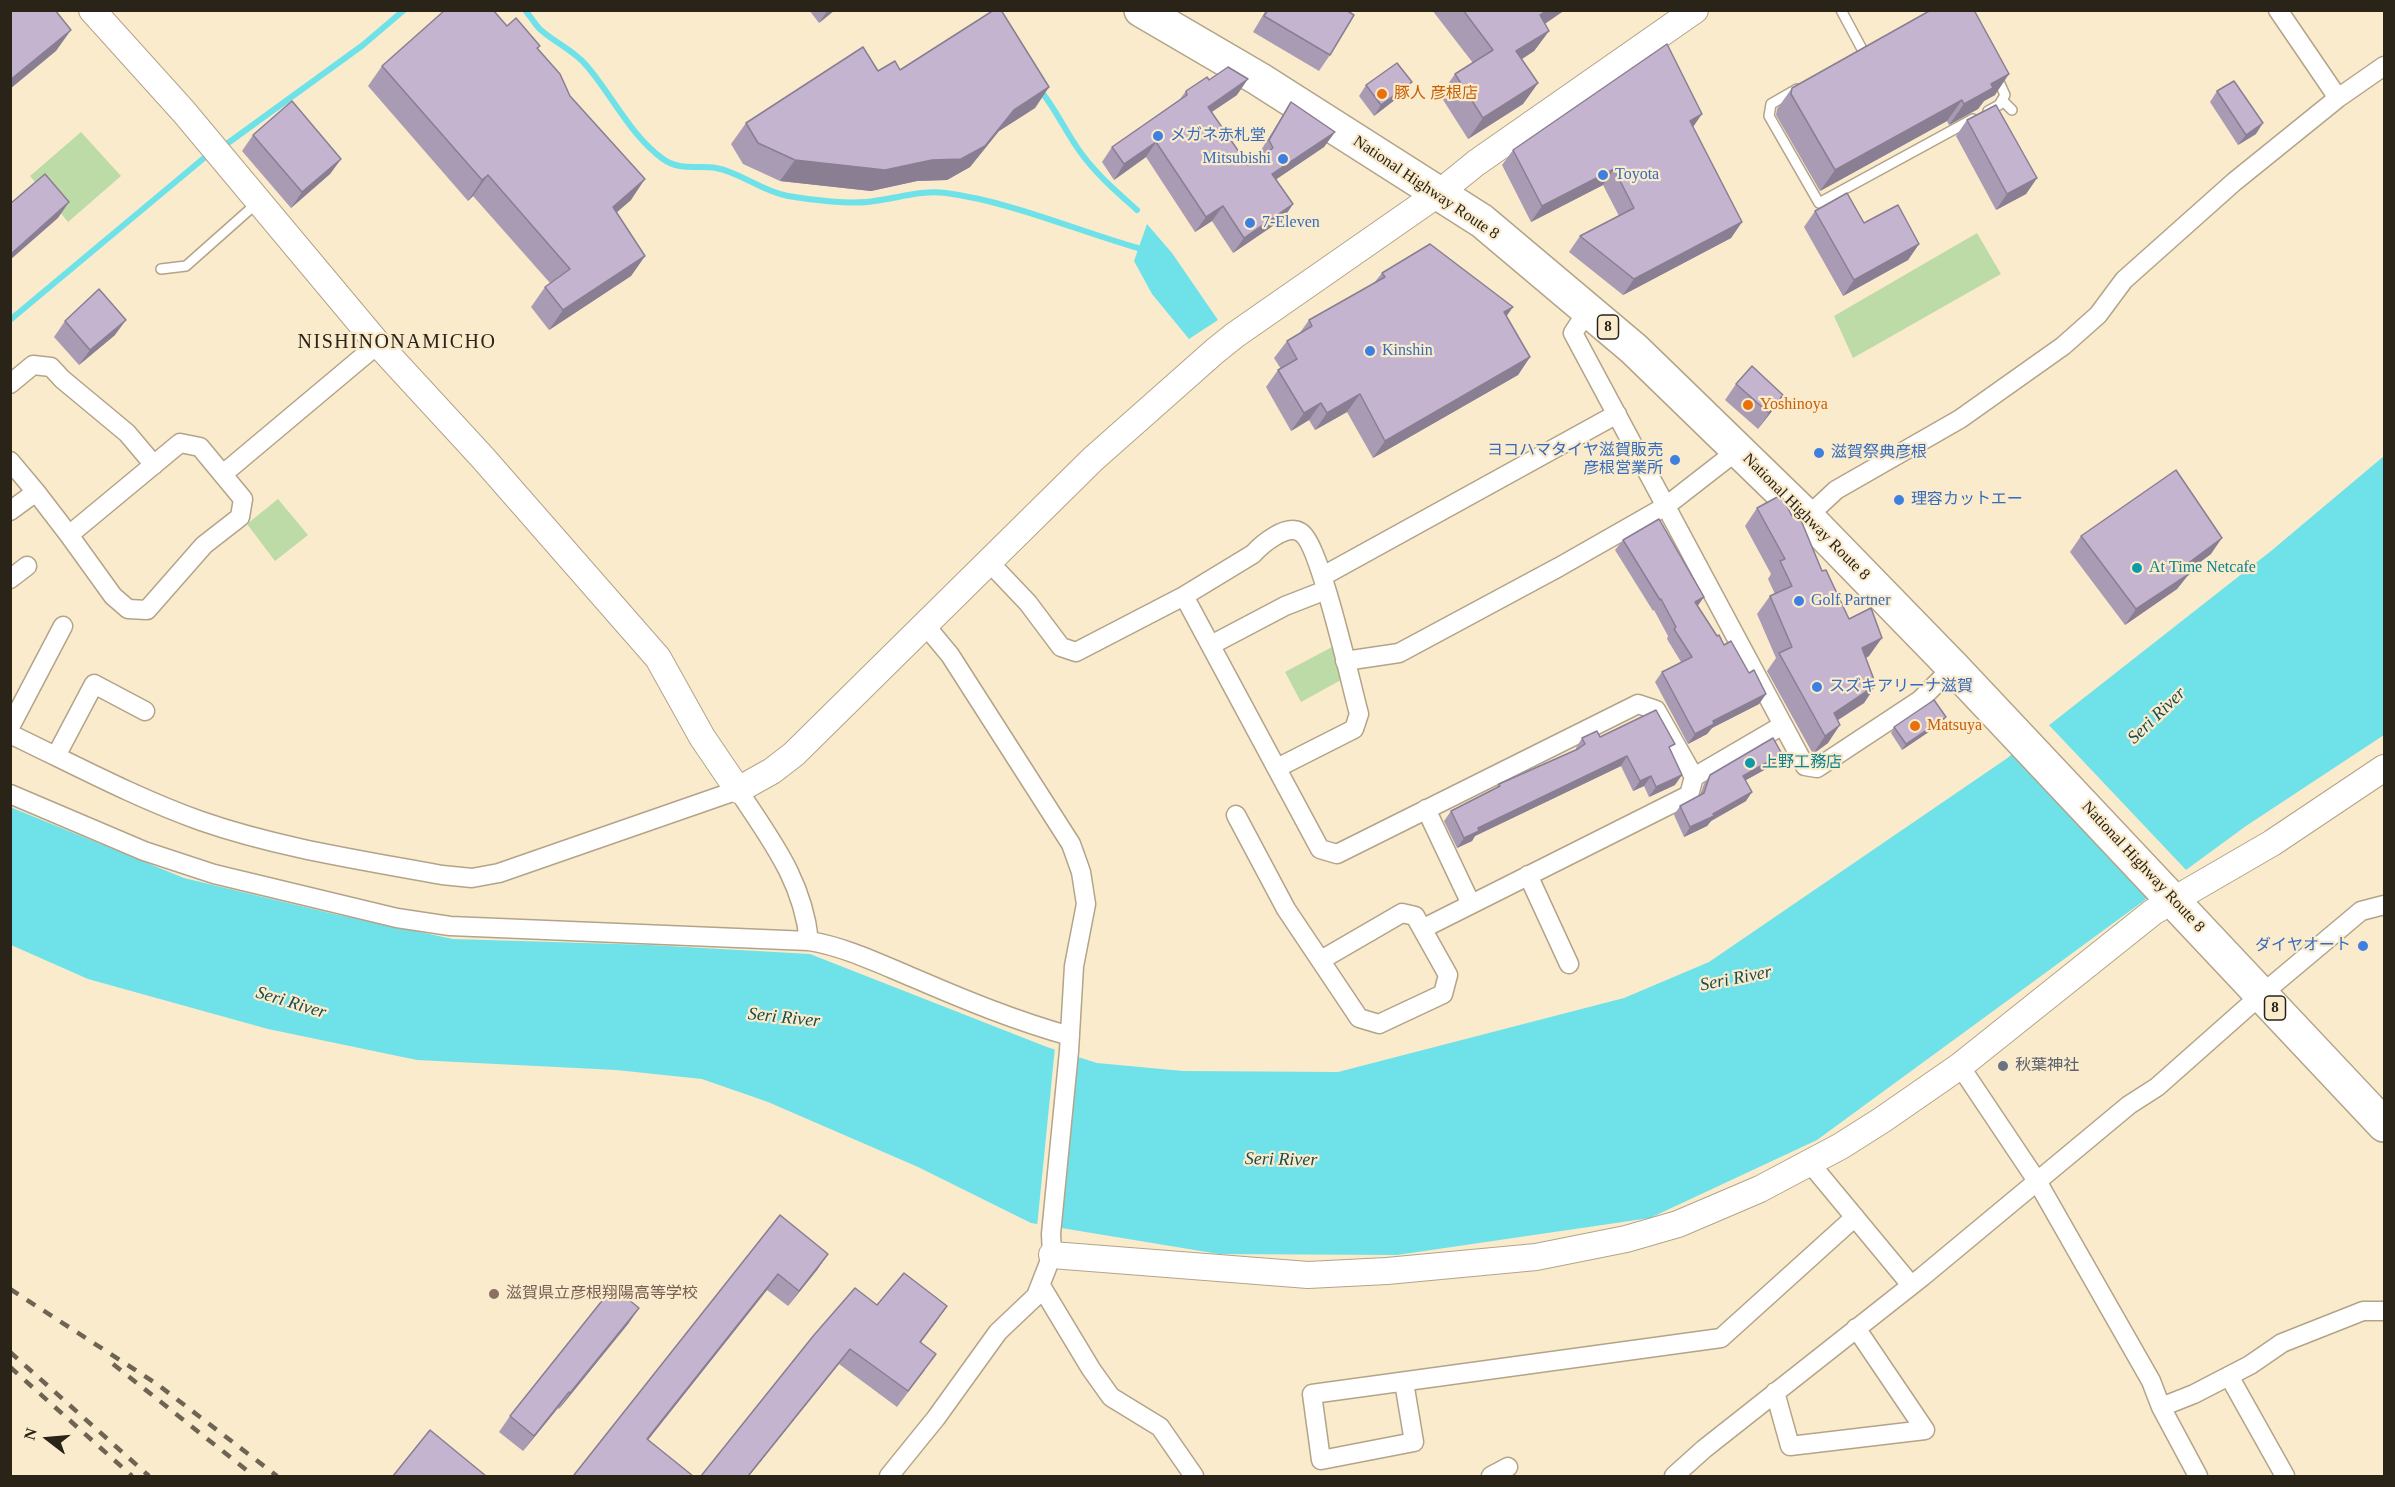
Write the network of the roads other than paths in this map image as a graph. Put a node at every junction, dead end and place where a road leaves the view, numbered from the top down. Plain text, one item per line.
1 (92, 10) edge
2 (1141, 10) edge
3 (1695, 10) edge
4 (1841, 10) edge
5 (2278, 10) edge
6 (1874, 45) edge
7 (1863, 51) junction
8 (1853, 57) edge
9 (2385, 66) edge
10 (1992, 69) edge
11 (1802, 86) edge
12 (2338, 98) junction
13 (2003, 101) junction
14 (2012, 110) dead end
15 (1439, 193) junction
16 (258, 202) junction
17 (161, 269) dead end
18 (1588, 310) junction
19 (378, 345) junction
20 (10, 384) edge
21 (1617, 414) junction
22 (1738, 450) junction
23 (10, 461) edge
24 (154, 465) junction
25 (223, 474) junction
26 (36, 492) junction
27 (1666, 506) junction
28 (10, 511) edge
29 (1807, 517) junction
30 (69, 535) junction
31 (989, 562) junction
32 (27, 566) dead end
33 (10, 579) edge
34 (1324, 583) junction
35 (1184, 596) junction
36 (925, 625) junction
37 (63, 626) dead end
38 (1211, 645) junction
39 (1345, 661) junction
40 (1953, 667) junction
41 (145, 711) dead end
42 (1783, 725) junction
43 (10, 727) edge
44 (10, 734) edge
45 (56, 756) junction
46 (1277, 768) junction
47 (2385, 768) edge
48 (1694, 777) junction
49 (738, 790) junction
50 (10, 794) edge
51 (1426, 809) junction
52 (1236, 815) dead end
53 (1528, 875) junction
54 (2170, 895) junction
55 (1470, 904) junction
56 (2385, 904) edge
57 (1422, 929) junction
58 (809, 941) junction
59 (1321, 960) junction
60 (1569, 964) dead end
61 (2262, 994) junction
62 (1070, 1044) junction
63 (1960, 1066) junction
64 (2385, 1125) edge
65 (1809, 1162) junction
66 (2037, 1181) junction
67 (1855, 1218) junction
68 (1051, 1244) junction
69 (1911, 1285) junction
70 (1041, 1286) junction
71 (2385, 1311) edge
72 (1856, 1328) junction
73 (2229, 1376) junction
74 (1404, 1382) junction
75 (1775, 1392) junction
76 (2161, 1407) junction
77 (1508, 1467) dead end
78 (890, 1476) edge
79 (1194, 1476) edge
80 (1491, 1476) edge
81 (1674, 1476) edge
82 (2198, 1476) edge
83 (2285, 1476) edge

1 - 16 street
2 - 15 highway, National Highway Route 8 / 8
3 - 15 street
4 - 7 lane
5 - 12 street
6 - 7 lane
7 - 8 lane
9 - 12 street
10 - 13 lane
11 - 13 lane
12 - 29 street
13 - 14 lane
15 - 18 highway, National Highway Route 8 / 8
15 - 31 street
16 - 17 lane
16 - 19 street
18 - 21 street
18 - 22 highway, National Highway Route 8 / 8
19 - 25 street
19 - 49 street
20 - 24 street
21 - 27 street
21 - 34 street
22 - 27 street
22 - 29 highway, National Highway Route 8 / 8
23 - 26 street
24 - 25 street
24 - 30 street
25 - 30 street
26 - 28 street
26 - 30 street
27 - 39 street
27 - 42 street
29 - 40 highway, National Highway Route 8 / 8
31 - 35 street
31 - 36 street
32 - 33 street
34 - 35 street
34 - 38 street
34 - 39 street
35 - 38 street
36 - 49 street
36 - 62 street
37 - 43 street
38 - 46 street
39 - 46 street
40 - 42 street
40 - 54 highway, National Highway Route 8 / 8
41 - 45 street
42 - 48 street
44 - 45 street
45 - 49 street
46 - 51 street
47 - 54 street
48 - 51 street
48 - 53 street
49 - 58 street
50 - 58 street
51 - 55 street
52 - 59 street
53 - 55 street
53 - 60 street
54 - 61 highway, National Highway Route 8 / 8
54 - 63 street
55 - 57 street
56 - 61 street
57 - 59 street
57 - 59 street
58 - 62 street
61 - 64 highway, National Highway Route 8 / 8
61 - 66 street
62 - 68 street
63 - 65 street
63 - 66 street
65 - 67 street
65 - 68 street
66 - 69 street
66 - 76 street
67 - 69 street
67 - 74 street
68 - 70 street
69 - 72 street
70 - 78 street
70 - 79 street
71 - 73 street
72 - 75 street
72 - 75 street
73 - 76 street
73 - 83 street
74 - 74 street
75 - 81 street
76 - 82 street
77 - 80 street

